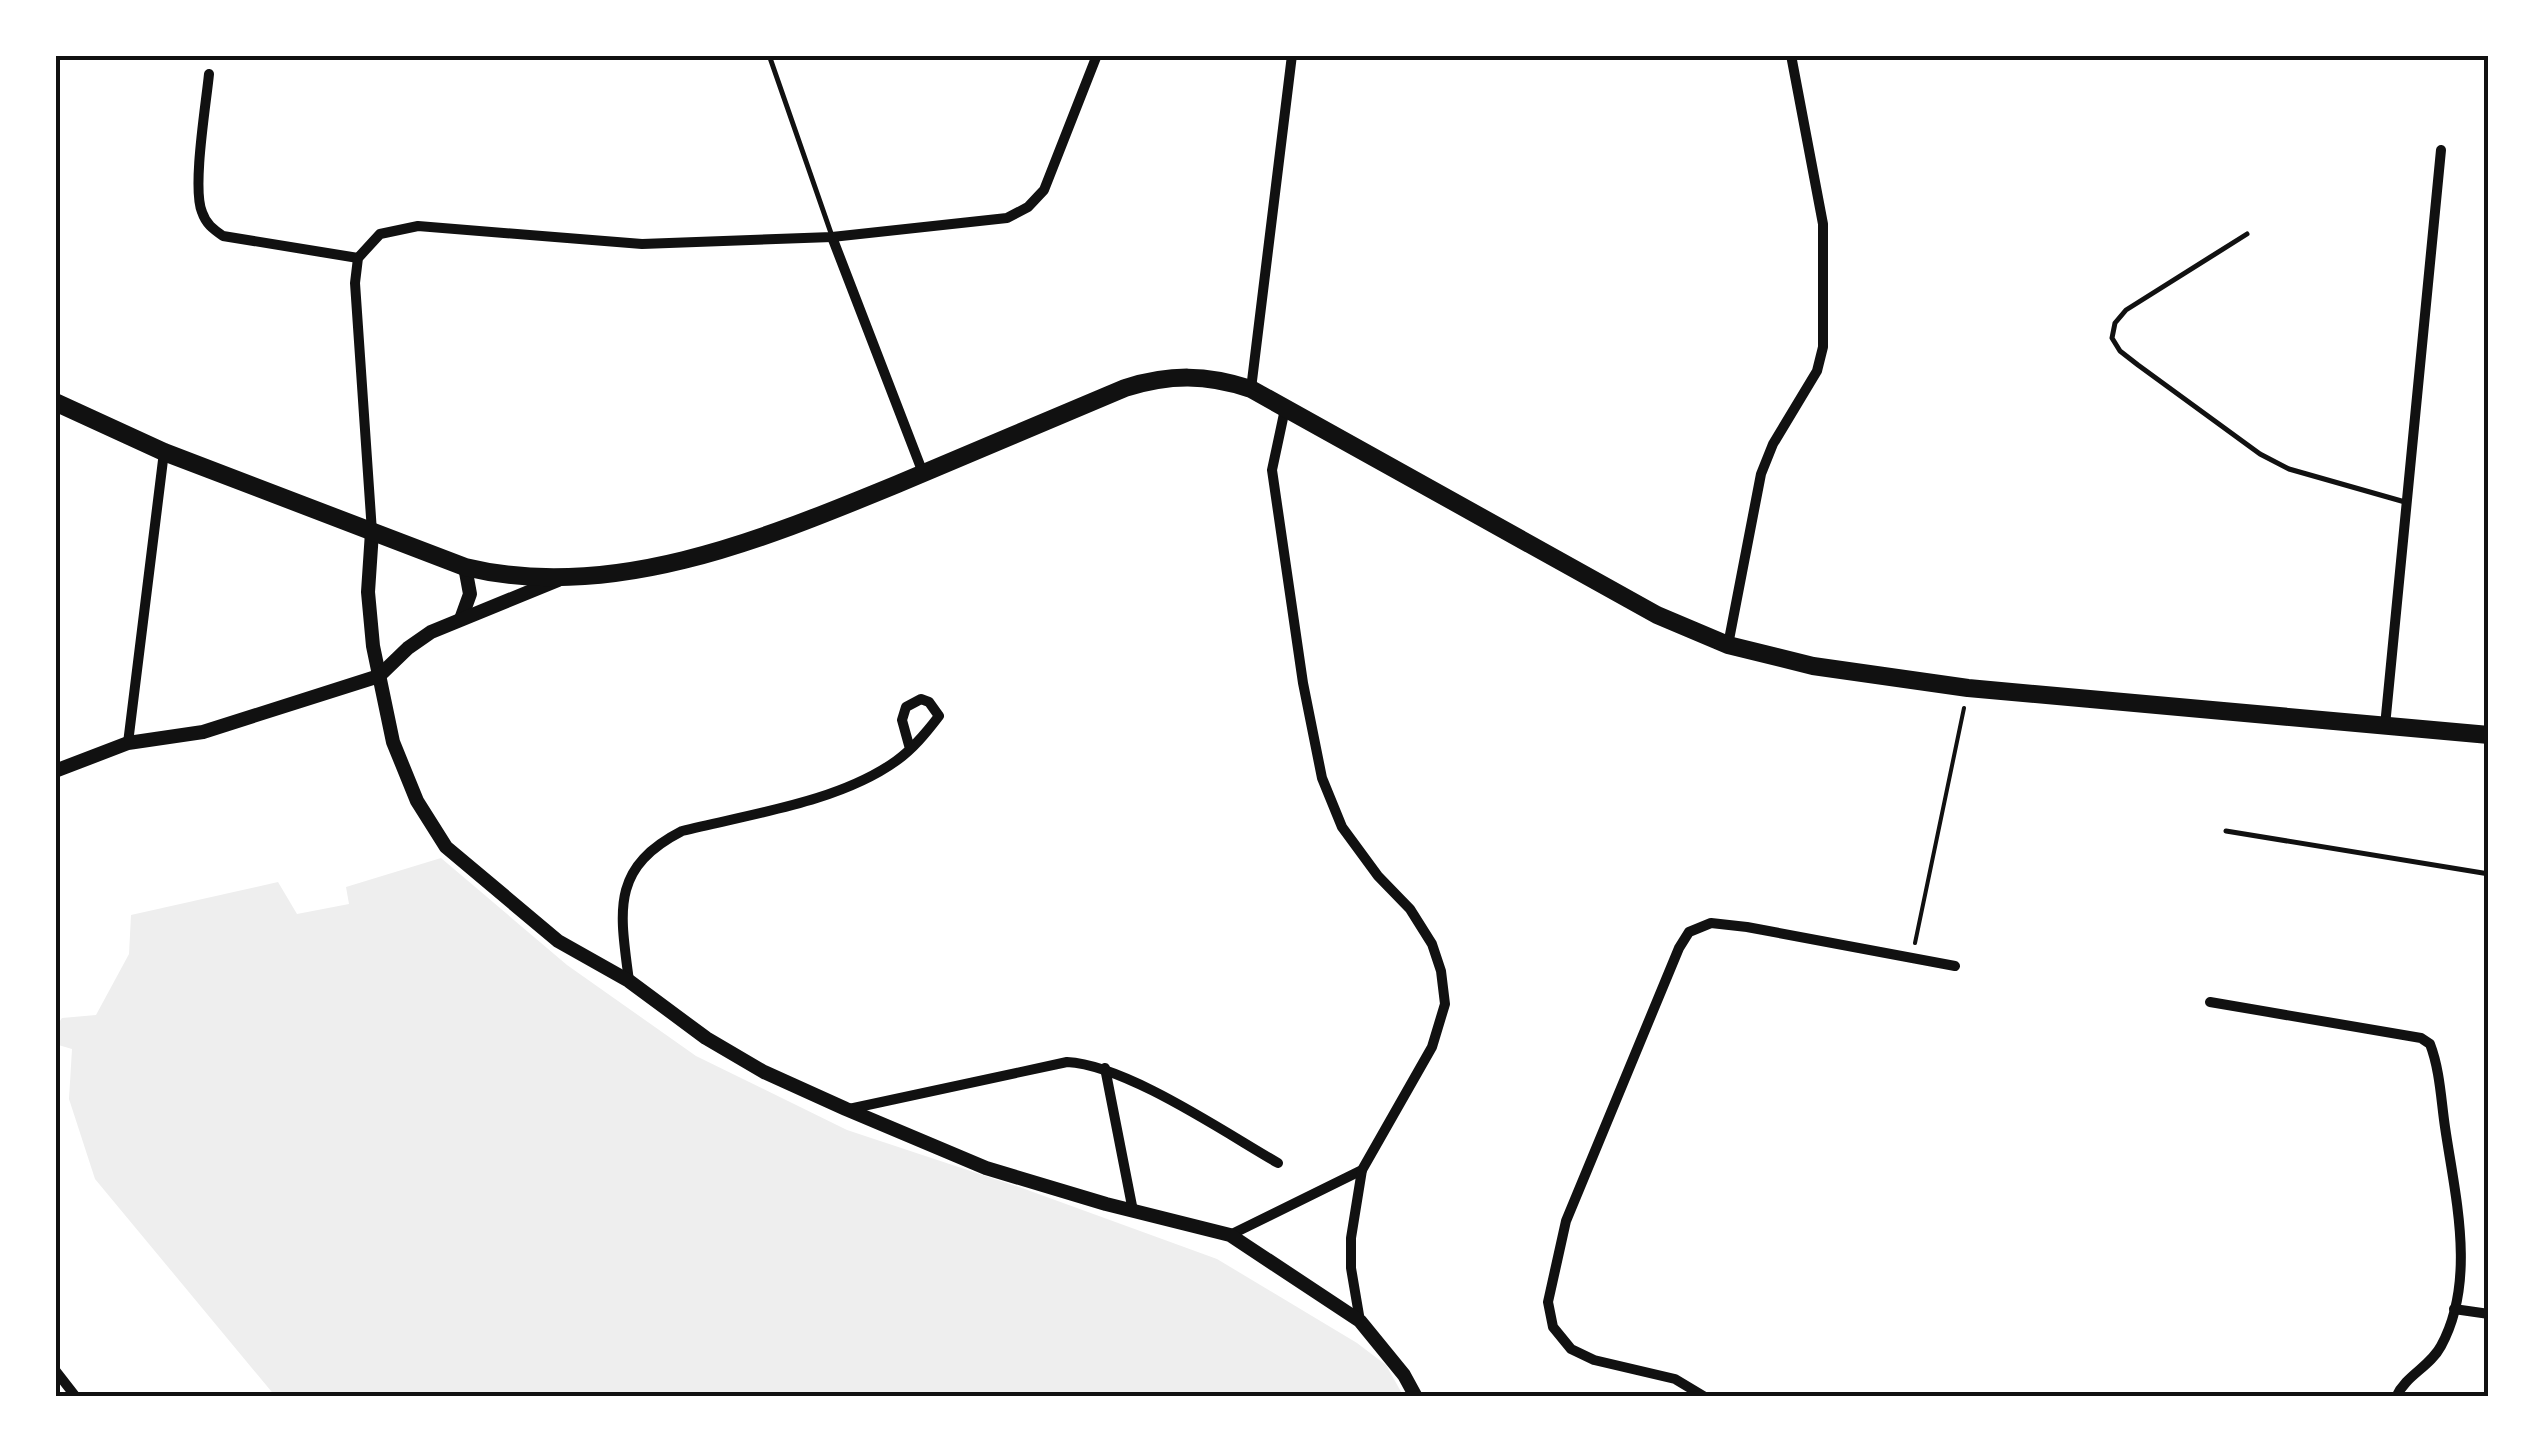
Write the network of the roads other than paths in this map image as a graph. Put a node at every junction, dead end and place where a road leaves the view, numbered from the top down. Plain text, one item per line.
1 (769, 55) edge
2 (1097, 55) edge
3 (1292, 55) edge
4 (1791, 55) edge
5 (209, 74) dead end
6 (2441, 150) dead end
7 (2247, 234) dead end
8 (832, 237) junction
9 (358, 258) junction
10 (1252, 389) junction
11 (55, 402) edge
12 (1285, 408) junction
13 (164, 452) junction
14 (922, 473) junction
15 (2406, 502) junction
16 (372, 532) junction
17 (465, 567) junction
18 (562, 578) junction
19 (461, 619) junction
20 (1728, 645) junction
21 (379, 676) junction
22 (2385, 726) junction
23 (2489, 735) edge
24 (128, 743) junction
25 (910, 749) junction
26 (55, 770) edge
27 (2226, 831) dead end
28 (2489, 874) edge
29 (1955, 966) dead end
30 (629, 981) junction
31 (2210, 1002) dead end
32 (1105, 1068) junction
33 (846, 1109) junction
34 (1278, 1163) dead end
35 (1362, 1170) junction
36 (1133, 1211) junction
37 (1230, 1235) junction
38 (2454, 1309) junction
39 (2489, 1314) edge
40 (1360, 1321) junction
41 (55, 1370) edge
42 (76, 1397) edge
43 (1416, 1397) edge
44 (1706, 1397) edge
45 (2396, 1397) edge

1 - 8 lane
2 - 8 street
3 - 10 street
4 - 20 street
5 - 9 street
6 - 15 street
7 - 15 lane
8 - 9 street
8 - 14 street
9 - 16 street
10 - 12 main road
10 - 14 main road
11 - 13 main road
12 - 20 main road
12 - 35 street
13 - 16 main road
13 - 24 street
14 - 18 main road
15 - 22 street
16 - 17 main road
16 - 21 street
17 - 18 main road
17 - 19 street
18 - 19 street
19 - 21 street
20 - 22 main road
21 - 24 street
21 - 30 street
22 - 23 main road
24 - 26 street
25 - 25 street
25 - 30 street
27 - 28 lane
29 - 44 street
30 - 33 street
31 - 38 street
32 - 33 street
32 - 34 street
32 - 36 street
33 - 36 street
35 - 37 street
35 - 40 street
36 - 37 street
37 - 40 street
38 - 39 street
38 - 45 street
40 - 43 street
41 - 42 street

